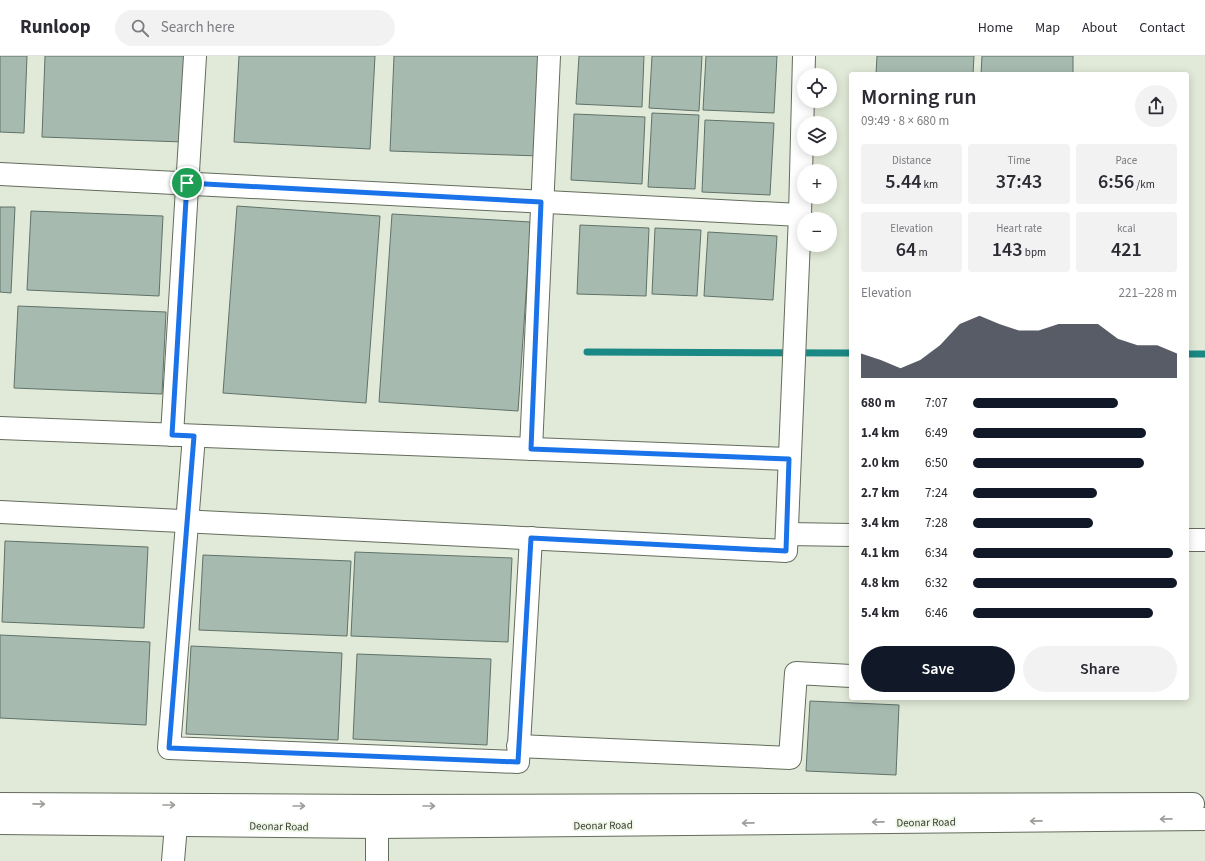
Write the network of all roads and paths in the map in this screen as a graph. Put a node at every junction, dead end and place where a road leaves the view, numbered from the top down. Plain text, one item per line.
1 (195, 56) edge
2 (549, 56) edge
3 (804, 56) edge
4 (0, 174) edge
5 (187, 183) junction
6 (541, 202) junction
7 (800, 212) edge
8 (797, 215) edge
9 (798, 252) edge
10 (0, 428) edge
11 (172, 435) junction
12 (194, 436) junction
13 (531, 449) junction
14 (789, 459) junction
15 (0, 512) edge
16 (187, 522) junction
17 (787, 534) junction
18 (849, 535) edge
19 (531, 538) junction
20 (1189, 540) edge
21 (1205, 540) edge
22 (849, 676) edge
23 (518, 746) junction
24 (0, 804) edge
25 (1205, 804) edge
26 (945, 813) junction
27 (70, 814) junction
28 (377, 817) junction
29 (1205, 819) edge
30 (0, 823) edge
31 (176, 825) junction
32 (173, 861) edge
33 (377, 861) edge

1 - 5 street
2 - 6 street
3 - 7 street
4 - 5 street
5 - 6 street
5 - 11 street
6 - 8 street
6 - 13 street
9 - 14 street
10 - 11 street
11 - 12 street
12 - 13 street
12 - 16 street
13 - 14 street
14 - 17 street
15 - 16 street
16 - 19 street
16 - 23 street
17 - 18 street
17 - 19 street
19 - 23 street
20 - 21 street
22 - 23 street
24 -> 27 street, Deonar Road
25 - 26 street, Deonar Road
26 - 28 street, Deonar Road
29 -> 26 street, Deonar Road
27 -> 28 street, Deonar Road
27 - 30 street, Deonar Road
27 - 31 street, Deonar Road
28 - 31 street, Deonar Road
28 - 33 street
31 - 32 street

